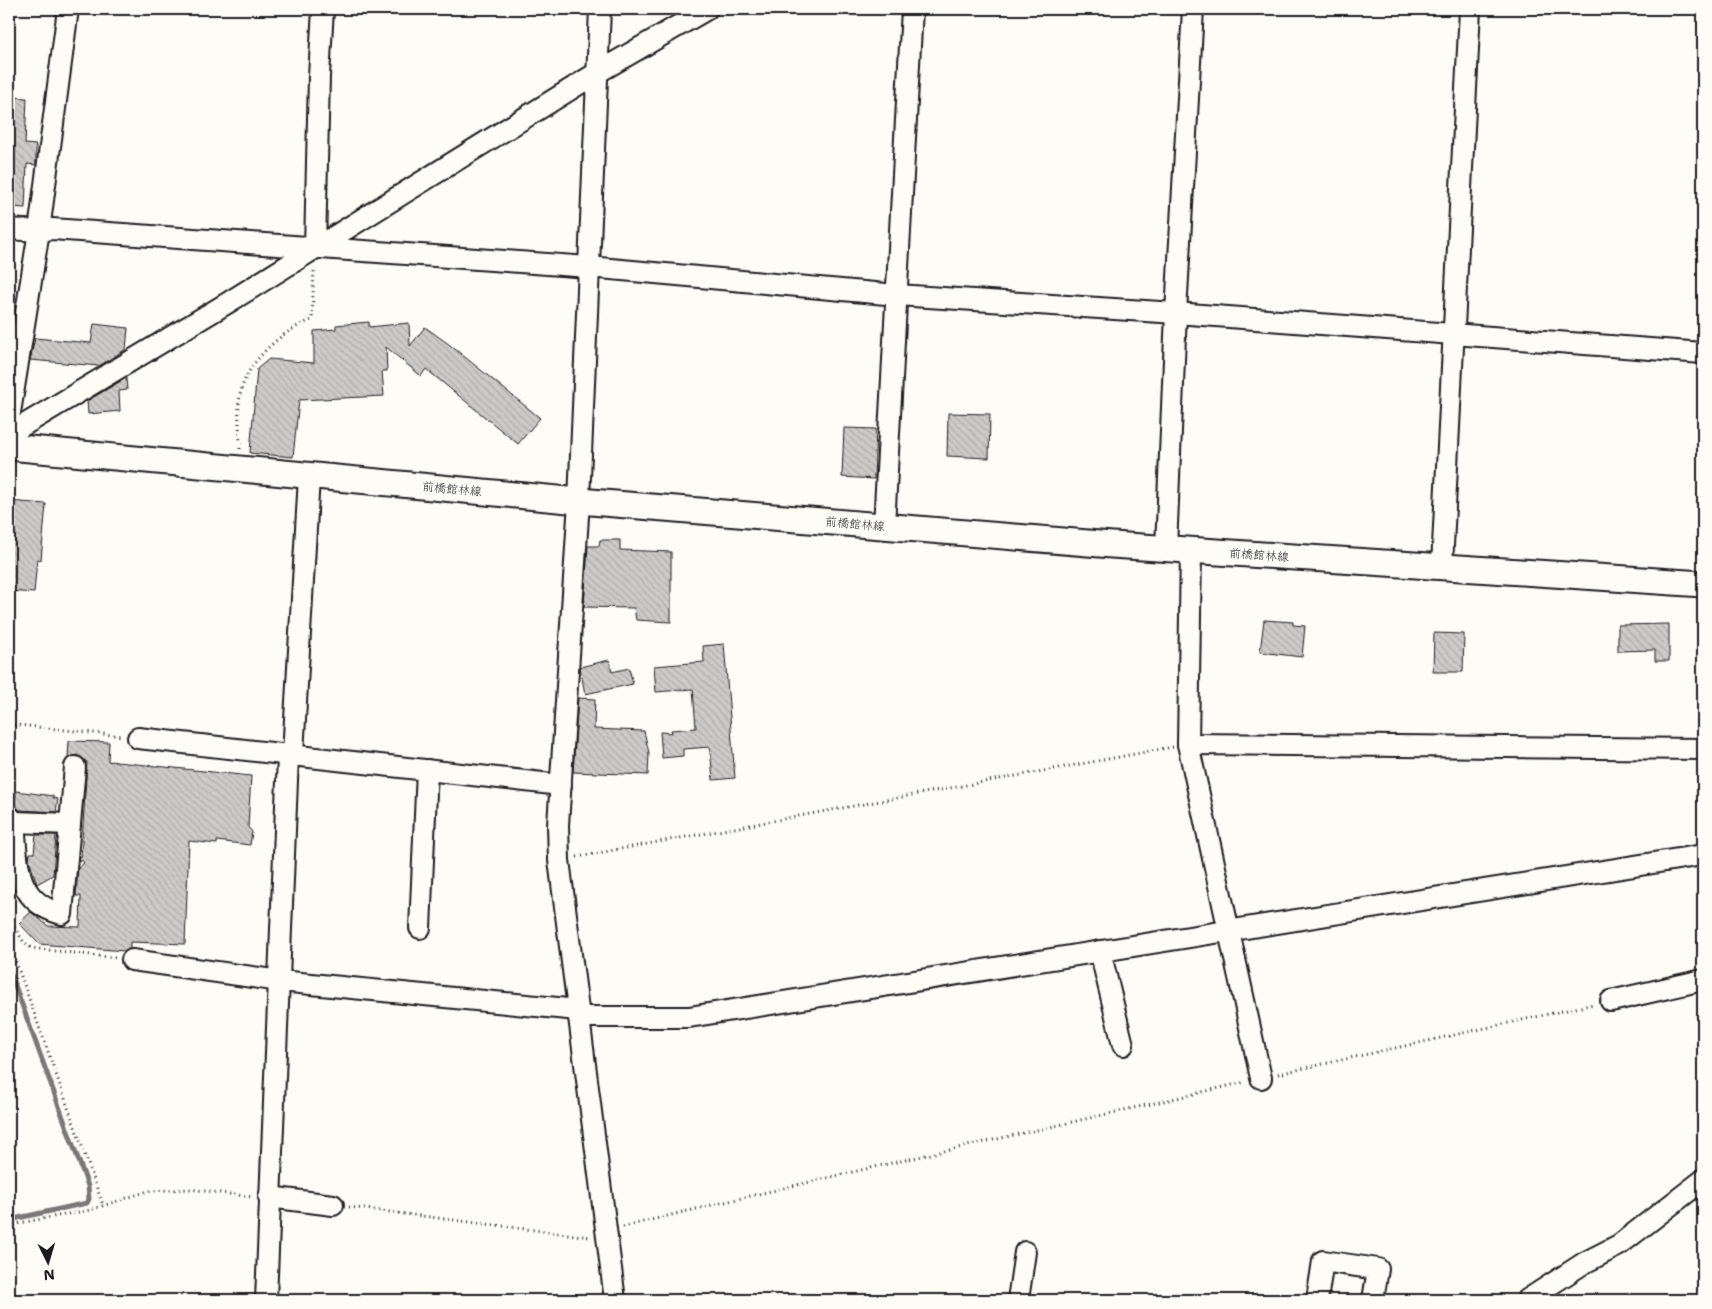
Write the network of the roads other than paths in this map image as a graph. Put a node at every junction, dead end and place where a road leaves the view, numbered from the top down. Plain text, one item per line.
1 (68, 9) edge
2 (323, 9) edge
3 (600, 9) edge
4 (707, 9) edge
5 (912, 9) edge
6 (1193, 9) edge
7 (1470, 9) edge
8 (596, 74) junction
9 (9, 229) edge
10 (39, 231) junction
11 (315, 248) junction
12 (589, 267) junction
13 (897, 295) junction
14 (1176, 313) junction
15 (1455, 334) junction
16 (1703, 352) edge
17 (9, 419) edge
18 (9, 434) edge
19 (9, 447) edge
20 (309, 477) junction
21 (579, 501) junction
22 (884, 526) junction
23 (1166, 548) junction
24 (1191, 551) junction
25 (1442, 566) junction
26 (1703, 584) edge
27 (138, 738) road end
28 (1188, 744) junction
29 (1703, 749) edge
30 (291, 755) junction
31 (75, 767) dead end
32 (427, 770) junction
33 (561, 785) junction
34 (11, 819) edge
35 (70, 824) junction
36 (1703, 856) edge
37 (420, 928) dead end
38 (1230, 930) junction
39 (1100, 951) junction
40 (132, 960) road end
41 (280, 980) junction
42 (1703, 980) edge
43 (1611, 1001) road end
44 (579, 1014) junction
45 (1123, 1045) dead end
46 (1261, 1078) road end
47 (1703, 1180) edge
48 (269, 1198) junction
49 (333, 1205) road end
50 (1025, 1252) dead end
51 (1551, 1292) edge
52 (266, 1300) edge
53 (616, 1300) edge
54 (1018, 1300) edge
55 (1317, 1300) edge
56 (1373, 1300) edge
57 (1527, 1300) edge

1 - 10 street
2 - 11 street
3 - 8 street
4 - 8 street
5 - 13 street
6 - 14 street
7 - 15 street
8 - 11 street
8 - 12 street
9 - 10 street
10 - 11 street
10 - 17 street
11 - 12 street
11 - 18 street
12 - 13 street
12 - 21 street
13 - 14 street
13 - 22 street
14 - 15 street
14 - 23 street
15 - 16 street
15 - 25 street
19 - 20 main road, 前橋館林線
20 - 21 main road, 前橋館林線
20 - 30 street
21 - 22 main road, 前橋館林線
21 - 33 street
22 - 23 main road, 前橋館林線
23 - 24 main road, 前橋館林線
24 - 25 main road, 前橋館林線
24 - 28 street
25 - 26 main road, 前橋館林線
27 - 30 street
28 - 29 street
28 - 38 street
30 - 32 street
30 - 41 street
31 - 35 street
32 - 33 street
32 - 37 street
33 - 44 street
34 - 35 street
34 - 35 street
36 - 38 street
38 - 39 street
38 - 46 street
39 - 44 street
39 - 45 street
40 - 41 street
41 - 44 street
41 - 48 street
42 - 43 street
44 - 53 street
47 - 51 street
48 - 49 street
48 - 52 street
50 - 54 street
51 - 57 street
55 - 56 street

